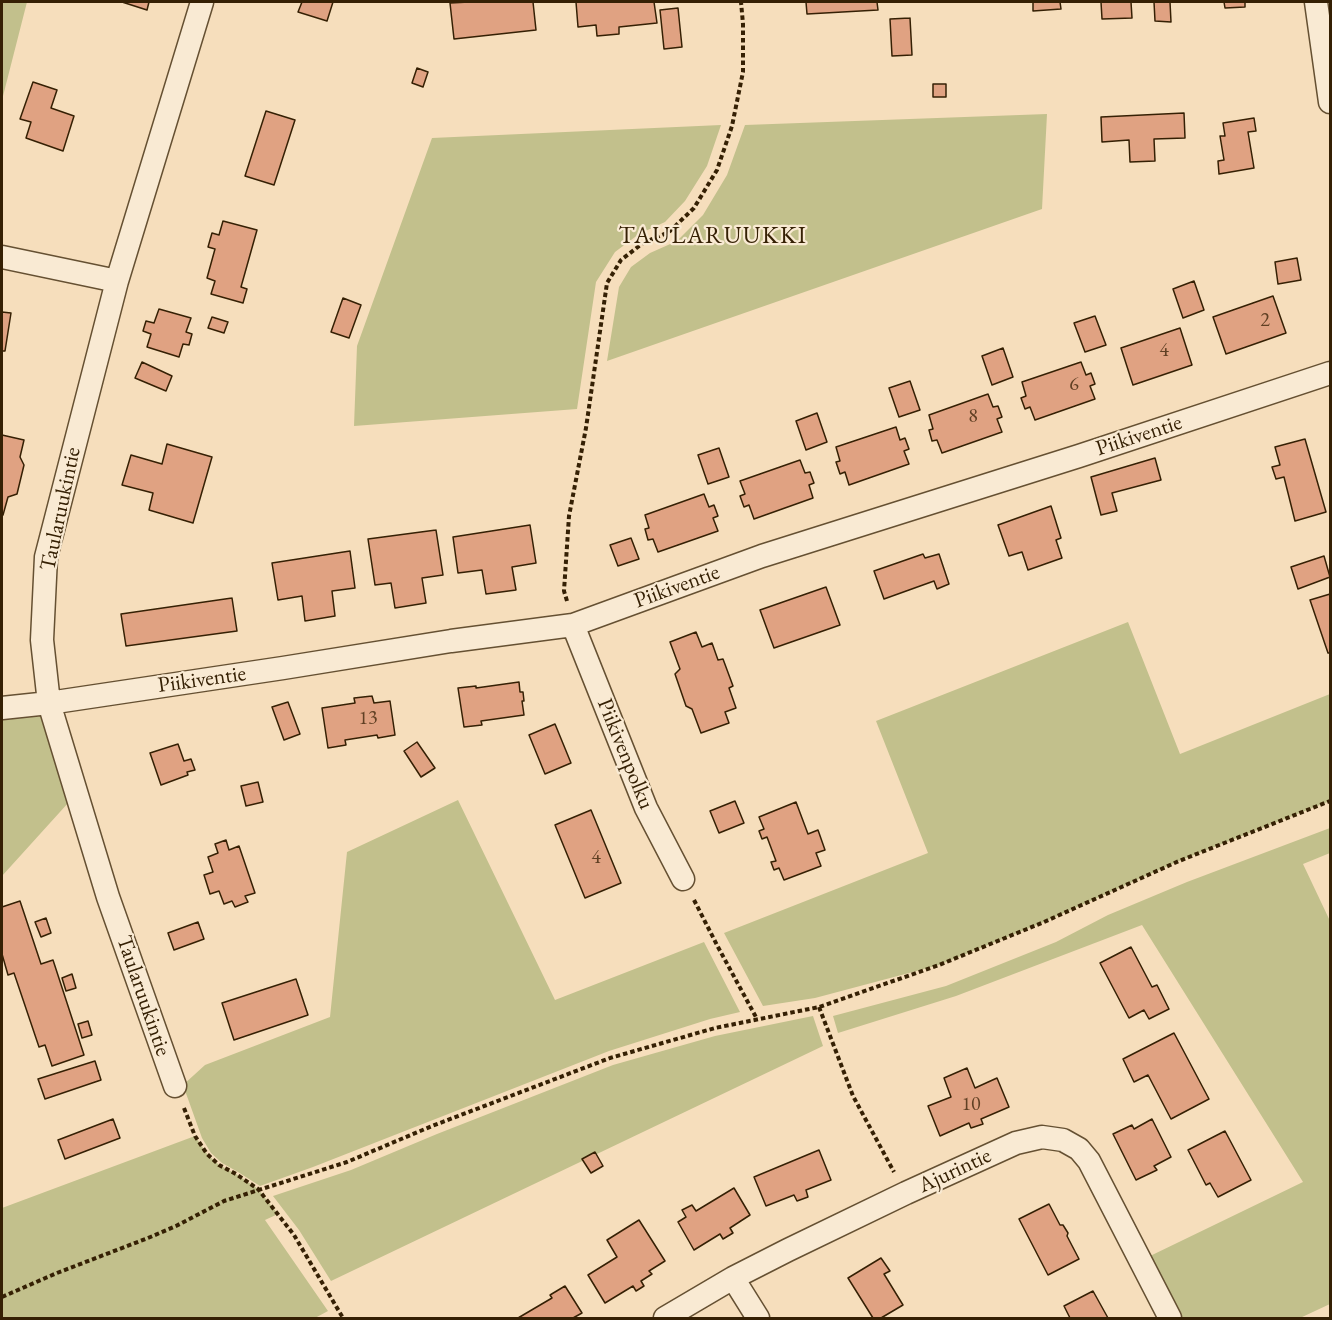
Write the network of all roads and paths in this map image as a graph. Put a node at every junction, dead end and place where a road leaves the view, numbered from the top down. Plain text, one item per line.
1 (202, 2) edge
2 (741, 2) edge
3 (1316, 2) edge
4 (1330, 102) edge
5 (2, 257) edge
6 (117, 281) junction
7 (1330, 373) edge
8 (573, 625) junction
9 (49, 703) junction
10 (2, 708) edge
11 (1330, 801) edge
12 (683, 879) joint
13 (819, 1007) junction
14 (757, 1019) junction
15 (175, 1086) joint
16 (258, 1189) junction
17 (906, 1193) junction
18 (733, 1278) junction
19 (2, 1297) edge
20 (343, 1318) edge
21 (665, 1318) edge
22 (758, 1318) edge
23 (1170, 1318) edge

1 - 6 street, Taularuukintie
2 - 8 path
3 - 4 street
5 - 6 street
6 - 9 street, Taularuukintie
7 - 8 street, Piikiventie
8 - 9 street, Piikiventie
8 - 12 street, Piikivenpolku
9 - 10 street, Piikiventie
9 - 15 street, Taularuukintie
11 - 13 path
12 - 14 path
13 - 14 path
13 - 17 path
14 - 16 path
15 - 16 path
16 - 19 path
16 - 20 path
17 - 18 street, Ajurintie
17 - 23 street, Ajurintie
18 - 21 street, Ajurintie
18 - 22 street

